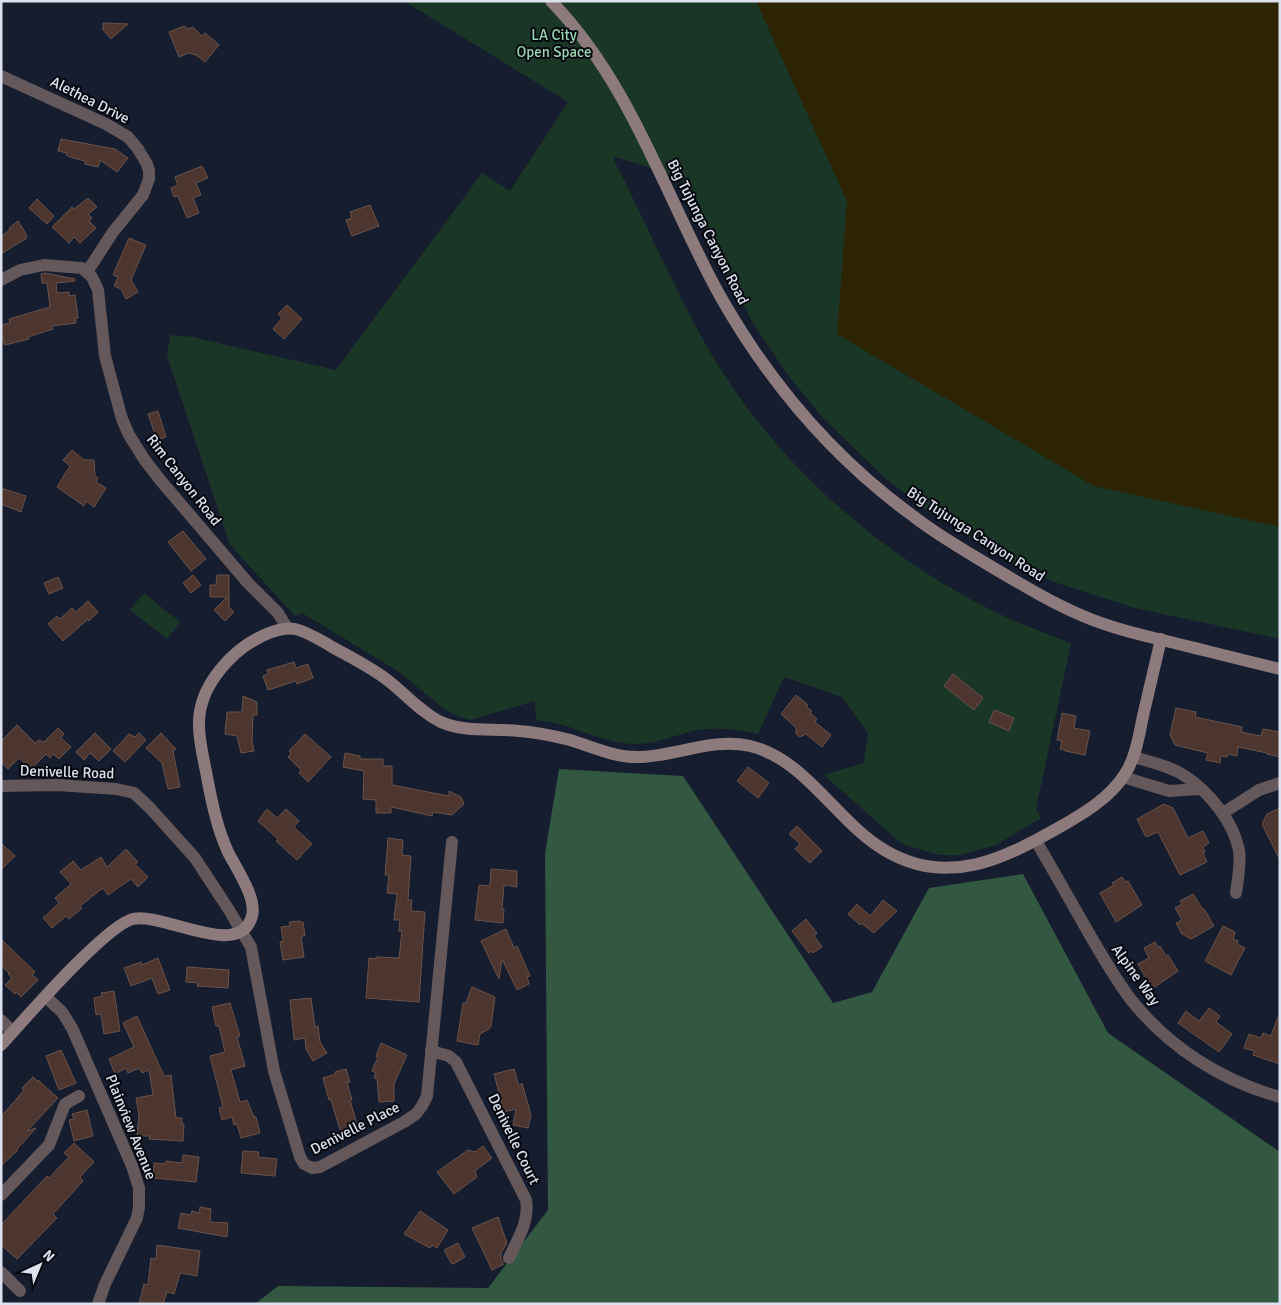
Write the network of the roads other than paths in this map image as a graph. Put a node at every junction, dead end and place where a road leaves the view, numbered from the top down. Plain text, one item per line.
1 (551, 1) edge
2 (1, 76) edge
3 (87, 272) junction
4 (1, 280) edge
5 (287, 628) junction
6 (1161, 639) junction
7 (1280, 668) edge
8 (1134, 757) junction
9 (1123, 777) junction
10 (1280, 783) edge
11 (1, 786) edge
12 (1200, 789) junction
13 (1223, 813) junction
14 (1036, 840) junction
15 (452, 842) dead end
16 (1236, 893) dead end
17 (242, 932) junction
18 (46, 997) junction
19 (1, 1020) edge
20 (13, 1032) junction
21 (1, 1045) edge
22 (431, 1051) junction
23 (79, 1096) dead end
24 (1280, 1098) edge
25 (1, 1195) edge
26 (509, 1258) dead end
27 (1, 1272) edge
28 (20, 1291) dead end
29 (98, 1304) edge

1 - 6 street, Big Tujunga Canyon Road
2 - 3 street, Alethea Drive
3 - 4 street
3 - 5 street, Rim Canyon Road
5 - 14 street
5 - 17 street
6 - 7 street, Big Tujunga Canyon Road
6 - 8 street
8 - 9 street
8 - 12 street
9 - 12 street
9 - 14 street
10 - 13 street
11 - 17 street, Denivelle Road
12 - 13 street
13 - 16 street
14 - 24 street, Alpine Way
15 - 22 street, Denivelle Place
17 - 18 street
17 - 22 street, Denivelle Place
18 - 20 street
18 - 29 street, Plainview Avenue
19 - 20 street
20 - 21 street
22 - 26 street, Denivelle Court
23 - 25 street
27 - 28 street

